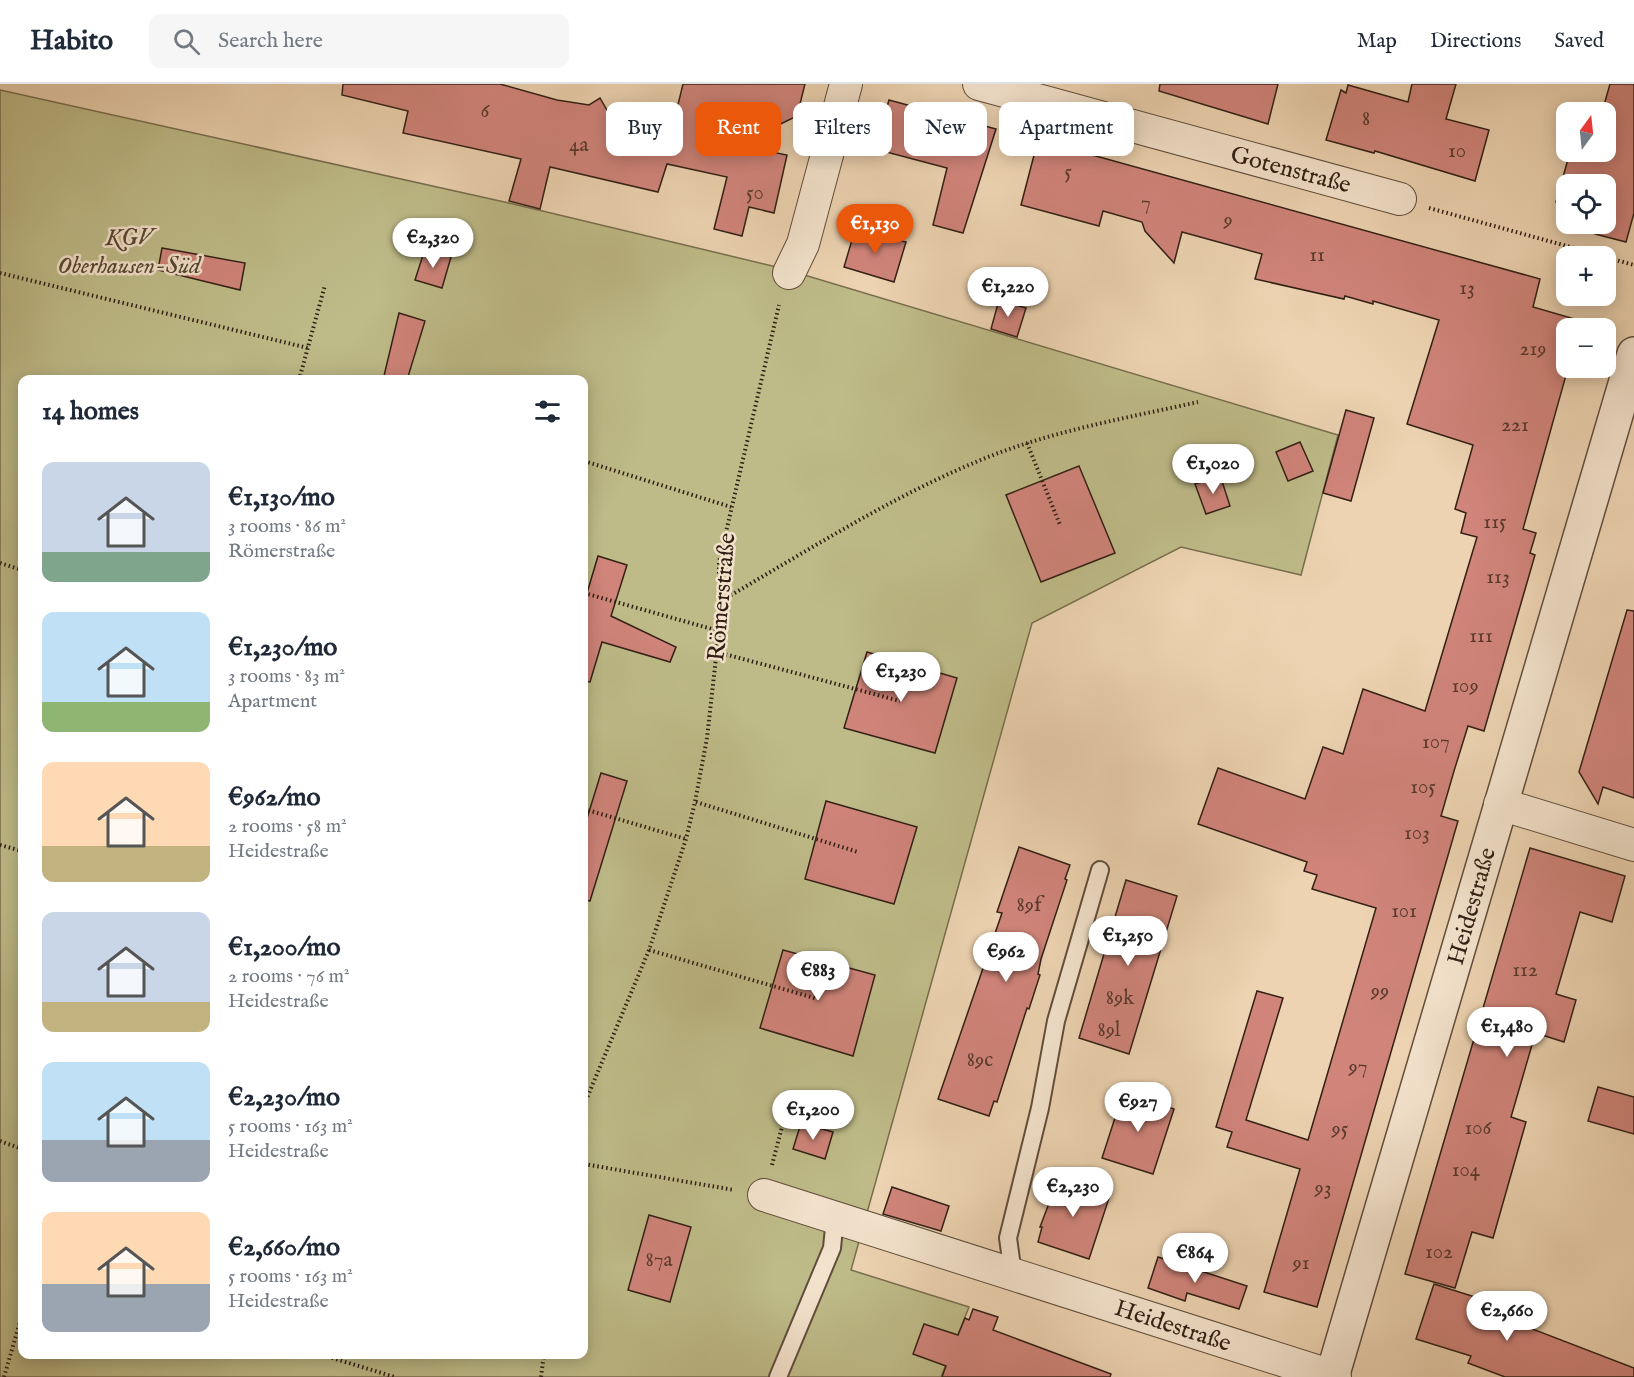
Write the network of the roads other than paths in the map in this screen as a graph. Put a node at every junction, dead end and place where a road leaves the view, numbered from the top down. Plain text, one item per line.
1 (846, 84) edge
2 (979, 84) edge
3 (1400, 199) road end
4 (789, 273) road end
5 (1634, 354) edge
6 (1500, 804) junction
7 (1634, 845) edge
8 (1100, 870) dead end
9 (764, 1195) road end
10 (835, 1217) junction
11 (1013, 1274) junction
12 (778, 1377) edge
13 (1333, 1377) edge

1 - 4 street
2 - 3 street, Gotenstraße
5 - 6 street, Heidestraße
6 - 7 street
6 - 13 street, Heidestraße
8 - 11 lane
9 - 10 street, Heidestraße
10 - 11 street, Heidestraße
10 - 12 lane
11 - 13 street, Heidestraße

